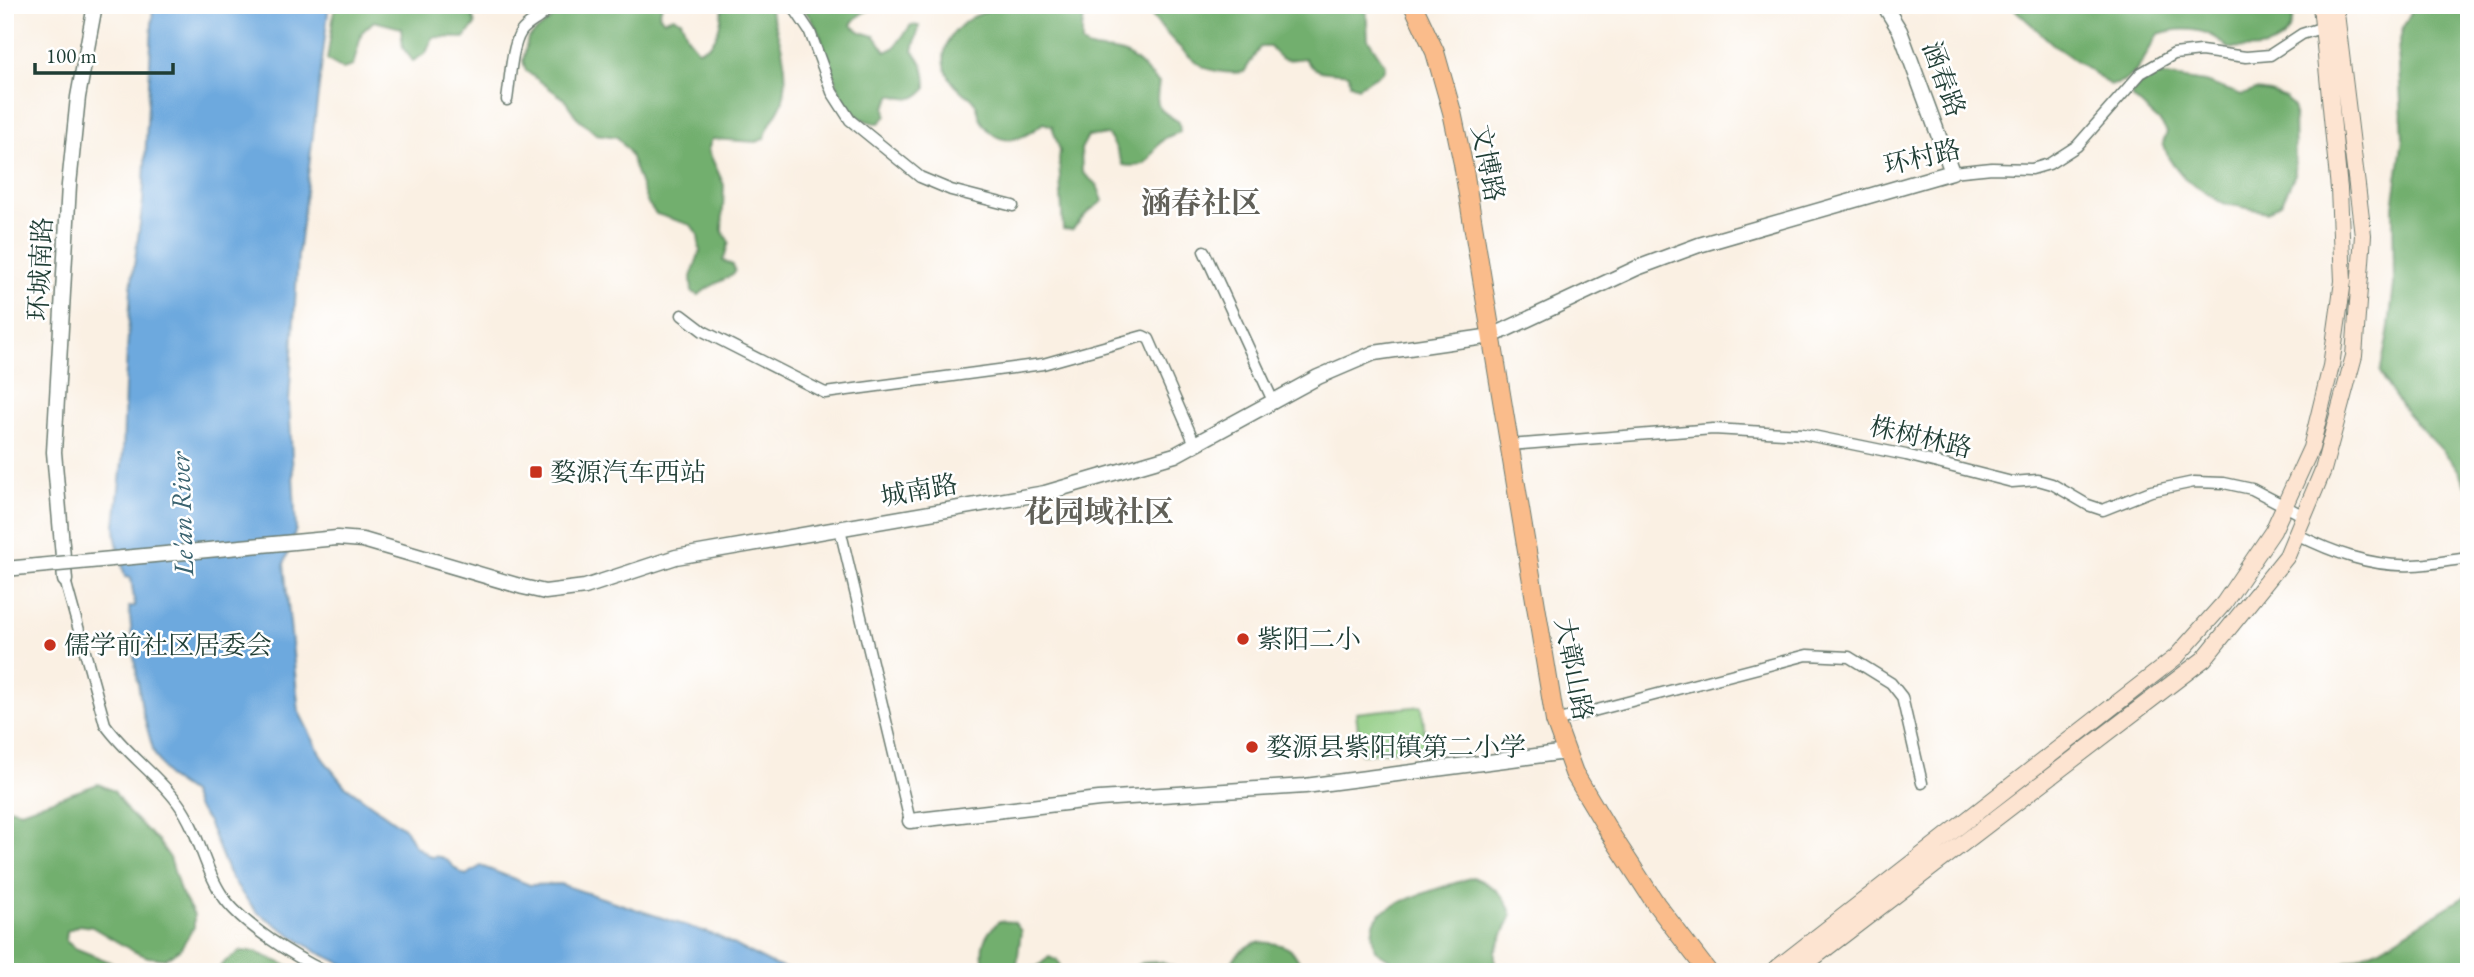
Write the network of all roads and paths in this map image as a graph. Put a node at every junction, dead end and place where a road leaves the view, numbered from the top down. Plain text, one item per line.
1 (95, 5) edge
2 (550, 5) edge
3 (792, 5) edge
4 (1413, 5) edge
5 (1884, 5) edge
6 (2321, 5) edge
7 (2335, 5) edge
8 (2330, 26) junction
9 (507, 100) dead end
10 (1952, 172) junction
11 (1013, 206) dead end
12 (1204, 251) dead end
13 (682, 315) dead end
14 (1492, 336) junction
15 (1273, 401) junction
16 (1195, 444) junction
17 (1510, 445) junction
18 (2284, 507) junction
19 (2304, 516) junction
20 (840, 529) junction
21 (2296, 534) junction
22 (2461, 559) dead end
23 (5, 569) edge
24 (65, 580) joint
25 (1555, 721) junction
26 (1566, 752) junction
27 (1922, 783) dead end
28 (910, 821) joint
29 (326, 972) edge
30 (1708, 972) edge
31 (1772, 972) edge
32 (1795, 972) edge

1 - 24 street, 环城南路
2 - 9 street
3 - 11 street
4 - 14 main road, 文博路
5 - 10 street, 涵春路
6 - 8 main road
7 - 8 main road
8 - 10 street, 环村路
8 - 18 main road
8 - 19 main road
10 - 14 street, 环村路
12 - 15 street
13 - 16 street
14 - 15 street, 城南路
14 - 17 main road, 大鄣山路
15 - 16 street, 城南路
16 - 20 street, 城南路
17 - 18 street, 株树林路
17 - 25 main road, 大鄣山路
18 - 19 street, 株树林路
18 - 31 main road
19 - 21 main road
20 - 23 street, 城南路, bridge
20 - 28 street
21 - 22 street
21 - 32 main road
24 - 29 street
25 - 26 main road, 大鄣山路
25 - 27 street
26 - 28 street
26 - 30 main road, 大鄣山路

